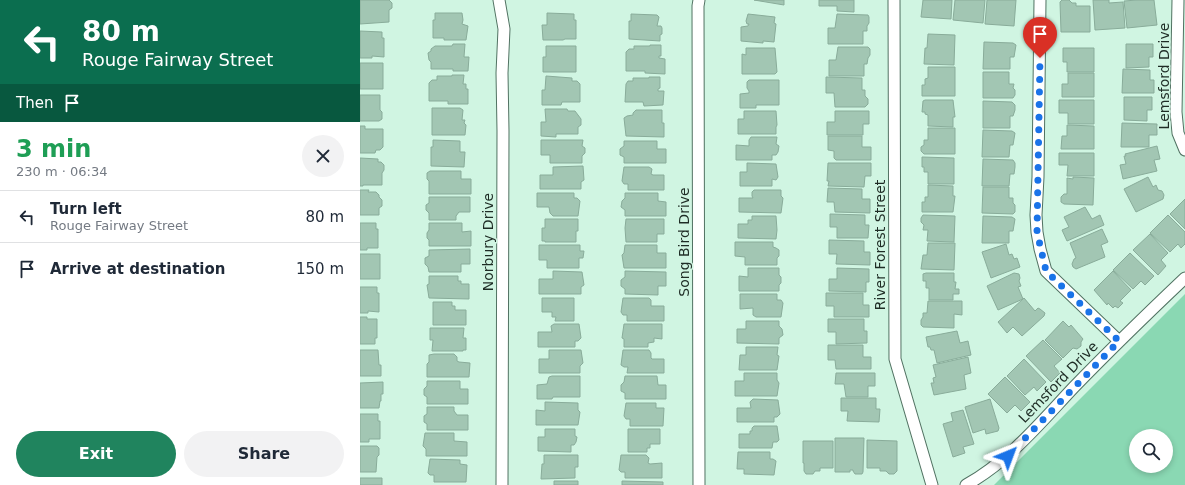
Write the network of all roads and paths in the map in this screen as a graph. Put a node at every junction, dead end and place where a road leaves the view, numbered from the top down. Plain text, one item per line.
1 (498, 0) edge
2 (699, 0) edge
3 (894, 0) edge
4 (1040, 0) edge
5 (1178, 0) edge
6 (1185, 150) edge
7 (1185, 278) edge
8 (1119, 341) junction
9 (502, 485) edge
10 (699, 485) edge
11 (932, 485) edge
12 (966, 485) edge

1 - 9 street, Norbury Drive
2 - 10 street, Song Bird Drive
3 - 11 street, River Forest Street
4 - 8 street
5 - 6 street, Lemsford Drive
7 - 8 street, Lemsford Drive
8 - 12 street, Lemsford Drive

